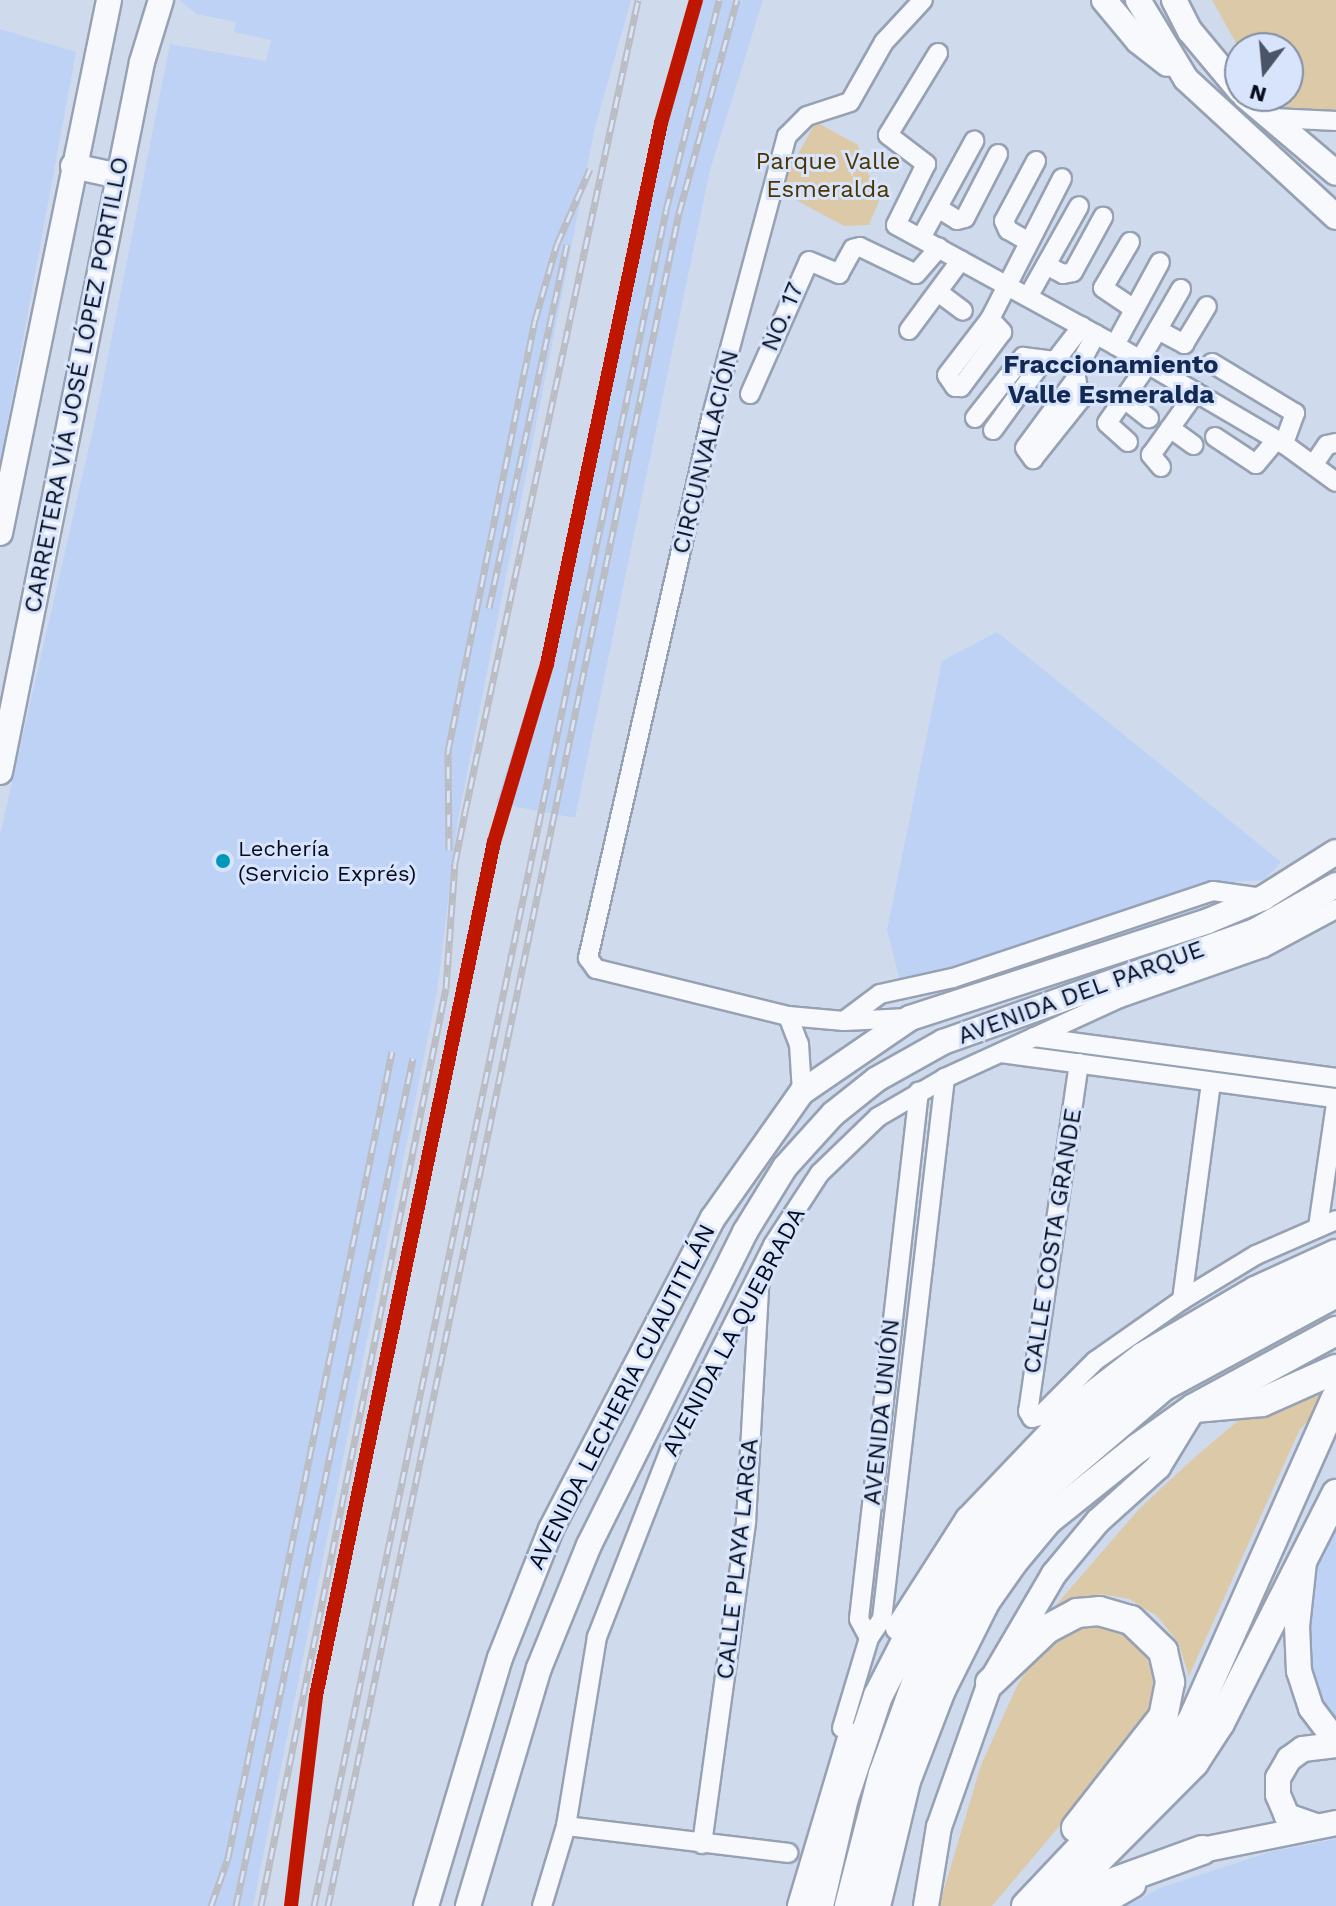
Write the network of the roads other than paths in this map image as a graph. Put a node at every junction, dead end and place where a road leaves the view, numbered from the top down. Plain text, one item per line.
1 (109, 0) edge
2 (161, 0) edge
3 (923, 0) edge
4 (1104, 0) edge
5 (1138, 0) edge
6 (1174, 0) edge
7 (938, 53) dead end
8 (1224, 72) edge
9 (1186, 79) junction
10 (1264, 112) edge
11 (1271, 118) junction
12 (1336, 121) edge
13 (974, 141) dead end
14 (998, 154) dead end
15 (1036, 161) dead end
16 (73, 166) junction
17 (1336, 173) edge
18 (119, 176) junction
19 (1062, 178) dead end
20 (1079, 206) dead end
21 (938, 208) junction
22 (1103, 217) dead end
23 (1336, 217) edge
24 (921, 238) junction
25 (1029, 242) junction
26 (1130, 242) dead end
27 (939, 248) junction
28 (961, 260) junction
29 (1160, 262) dead end
30 (1046, 265) junction
31 (1007, 285) junction
32 (1181, 289) dead end
33 (938, 292) junction
34 (1028, 297) junction
35 (1207, 306) dead end
36 (1134, 309) junction
37 (963, 311) dead end
38 (990, 319) dead end
39 (909, 330) dead end
40 (1089, 330) junction
41 (1158, 330) junction
42 (1115, 345) junction
43 (1043, 361) junction
44 (1144, 362) junction
45 (1212, 363) dead end
46 (1075, 380) dead end
47 (1196, 392) junction
48 (750, 394) dead end
49 (1123, 398) junction
50 (975, 418) dead end
51 (1149, 418) dead end
52 (1170, 428) junction
53 (993, 430) dead end
54 (1215, 437) dead end
55 (1128, 442) dead end
56 (1280, 442) junction
57 (1336, 443) edge
58 (1193, 445) dead end
59 (1314, 464) junction
60 (1161, 467) dead end
61 (1336, 482) edge
62 (0, 533) edge
63 (0, 772) edge
64 (1336, 852) edge
65 (1336, 885) edge
66 (1263, 898) junction
67 (1336, 909) edge
68 (1259, 939) junction
69 (788, 1016) junction
70 (910, 1018) junction
71 (844, 1021) junction
72 (1034, 1037) junction
73 (1001, 1053) junction
74 (1079, 1063) junction
75 (945, 1078) junction
76 (1336, 1078) edge
77 (1211, 1082) junction
78 (919, 1091) junction
79 (802, 1092) junction
80 (1336, 1101) edge
81 (833, 1114) joint
82 (1327, 1224) edge
83 (1336, 1252) edge
84 (1336, 1266) edge
85 (760, 1274) junction
86 (1336, 1293) edge
87 (1182, 1300) junction
88 (1336, 1331) edge
89 (1336, 1369) edge
90 (1336, 1398) edge
91 (1194, 1408) junction
92 (1336, 1494) edge
93 (1305, 1553) junction
94 (869, 1638) junction
95 (990, 1683) junction
96 (842, 1728) dead end
97 (1336, 1743) edge
98 (1327, 1825) edge
99 (566, 1826) junction
100 (447, 1830) junction
101 (488, 1840) junction
102 (702, 1844) junction
103 (1202, 1850) junction
104 (788, 1853) dead end
105 (805, 1905) edge
106 (1035, 1905) edge
107 (426, 1906) edge
108 (468, 1906) edge
109 (542, 1906) edge
110 (849, 1906) edge
111 (876, 1906) edge
112 (926, 1906) edge
113 (1097, 1906) edge

1 - 16 main road, CARRETERA VÍA JOSÉ LÓPEZ PORTILLO
2 - 18 main road, CARRETERA VÍA JOSÉ LÓPEZ PORTILLO
3 - 69 street, CIRCUNVALACIÓN
4 - 9 main road
5 - 9 main road
6 - 8 main road
7 - 24 street
9 - 23 main road
10 - 11 main road
11 - 12 street
11 - 17 main road
13 - 21 street
14 - 21 street
15 - 25 street
16 - 18 main road
16 - 62 main road, CARRETERA VÍA JOSÉ LÓPEZ PORTILLO
18 - 63 main road, CARRETERA VÍA JOSÉ LÓPEZ PORTILLO
19 - 25 street
20 - 30 street
21 - 24 street
22 - 30 street
24 - 27 street
25 - 31 street
26 - 36 street
27 - 28 street
27 - 48 street, NO. 17
28 - 31 street
28 - 33 street
29 - 36 street
30 - 34 street
31 - 34 street
31 - 38 street
32 - 41 street
33 - 37 street
33 - 39 street
34 - 40 street
35 - 41 street
36 - 42 street
40 - 42 street
40 - 43 street
40 - 46 street
41 - 44 street
42 - 44 street
43 - 50 street
43 - 53 street
44 - 47 street
44 - 49 street
45 - 56 street
47 - 52 street
47 - 56 street
49 - 51 street
49 - 55 street
52 - 58 street
52 - 60 street
54 - 56 street
56 - 59 street
57 - 59 street
59 - 61 street
64 - 66 main road, AVENIDA DEL PARQUE
65 - 68 main road, AVENIDA DEL PARQUE
66 - 70 main road, AVENIDA DEL PARQUE
66 - 71 street
67 - 68 street, AVENIDA LA QUEBRADA
68 - 72 street, AVENIDA LA QUEBRADA
68 - 81 main road, AVENIDA DEL PARQUE
69 - 71 street
69 - 79 street
70 - 71 street
70 - 79 main road, AVENIDA DEL PARQUE
72 - 73 street, AVENIDA LA QUEBRADA
72 - 76 street
73 - 74 street
73 - 75 street, AVENIDA LA QUEBRADA
74 - 77 street
74 - 87 street, CALLE COSTA GRANDE
75 - 78 street, AVENIDA LA QUEBRADA
75 - 94 street
77 - 80 street
77 - 87 street
78 - 85 street, AVENIDA LA QUEBRADA
78 - 94 street, AVENIDA UNIÓN
79 - 100 main road, AVENIDA LECHERIA CUAUTITLÁN
80 - 82 street
81 - 101 main road, AVENIDA LECHERIA CUAUTITLÁN
82 - 87 street
83 - 105 main road
84 - 105 highway
85 - 99 street, AVENIDA LA QUEBRADA
85 - 102 street, CALLE PLAYA LARGA
86 - 110 highway
88 - 91 highway
89 - 91 highway
90 - 106 highway
91 - 95 main road
91 - 111 highway
92 - 93 highway
93 - 97 main road
93 - 106 highway
94 - 96 street, AVENIDA UNIÓN
95 - 106 highway
95 - 112 main road
97 - 98 main road
98 - 103 main road
99 - 102 street
99 - 109 street, AVENIDA LA QUEBRADA
100 - 101 main road
100 - 107 main road, AVENIDA LECHERIA CUAUTITLÁN
101 - 108 main road, AVENIDA LECHERIA CUAUTITLÁN
102 - 104 street
103 - 106 highway
103 - 113 main road

